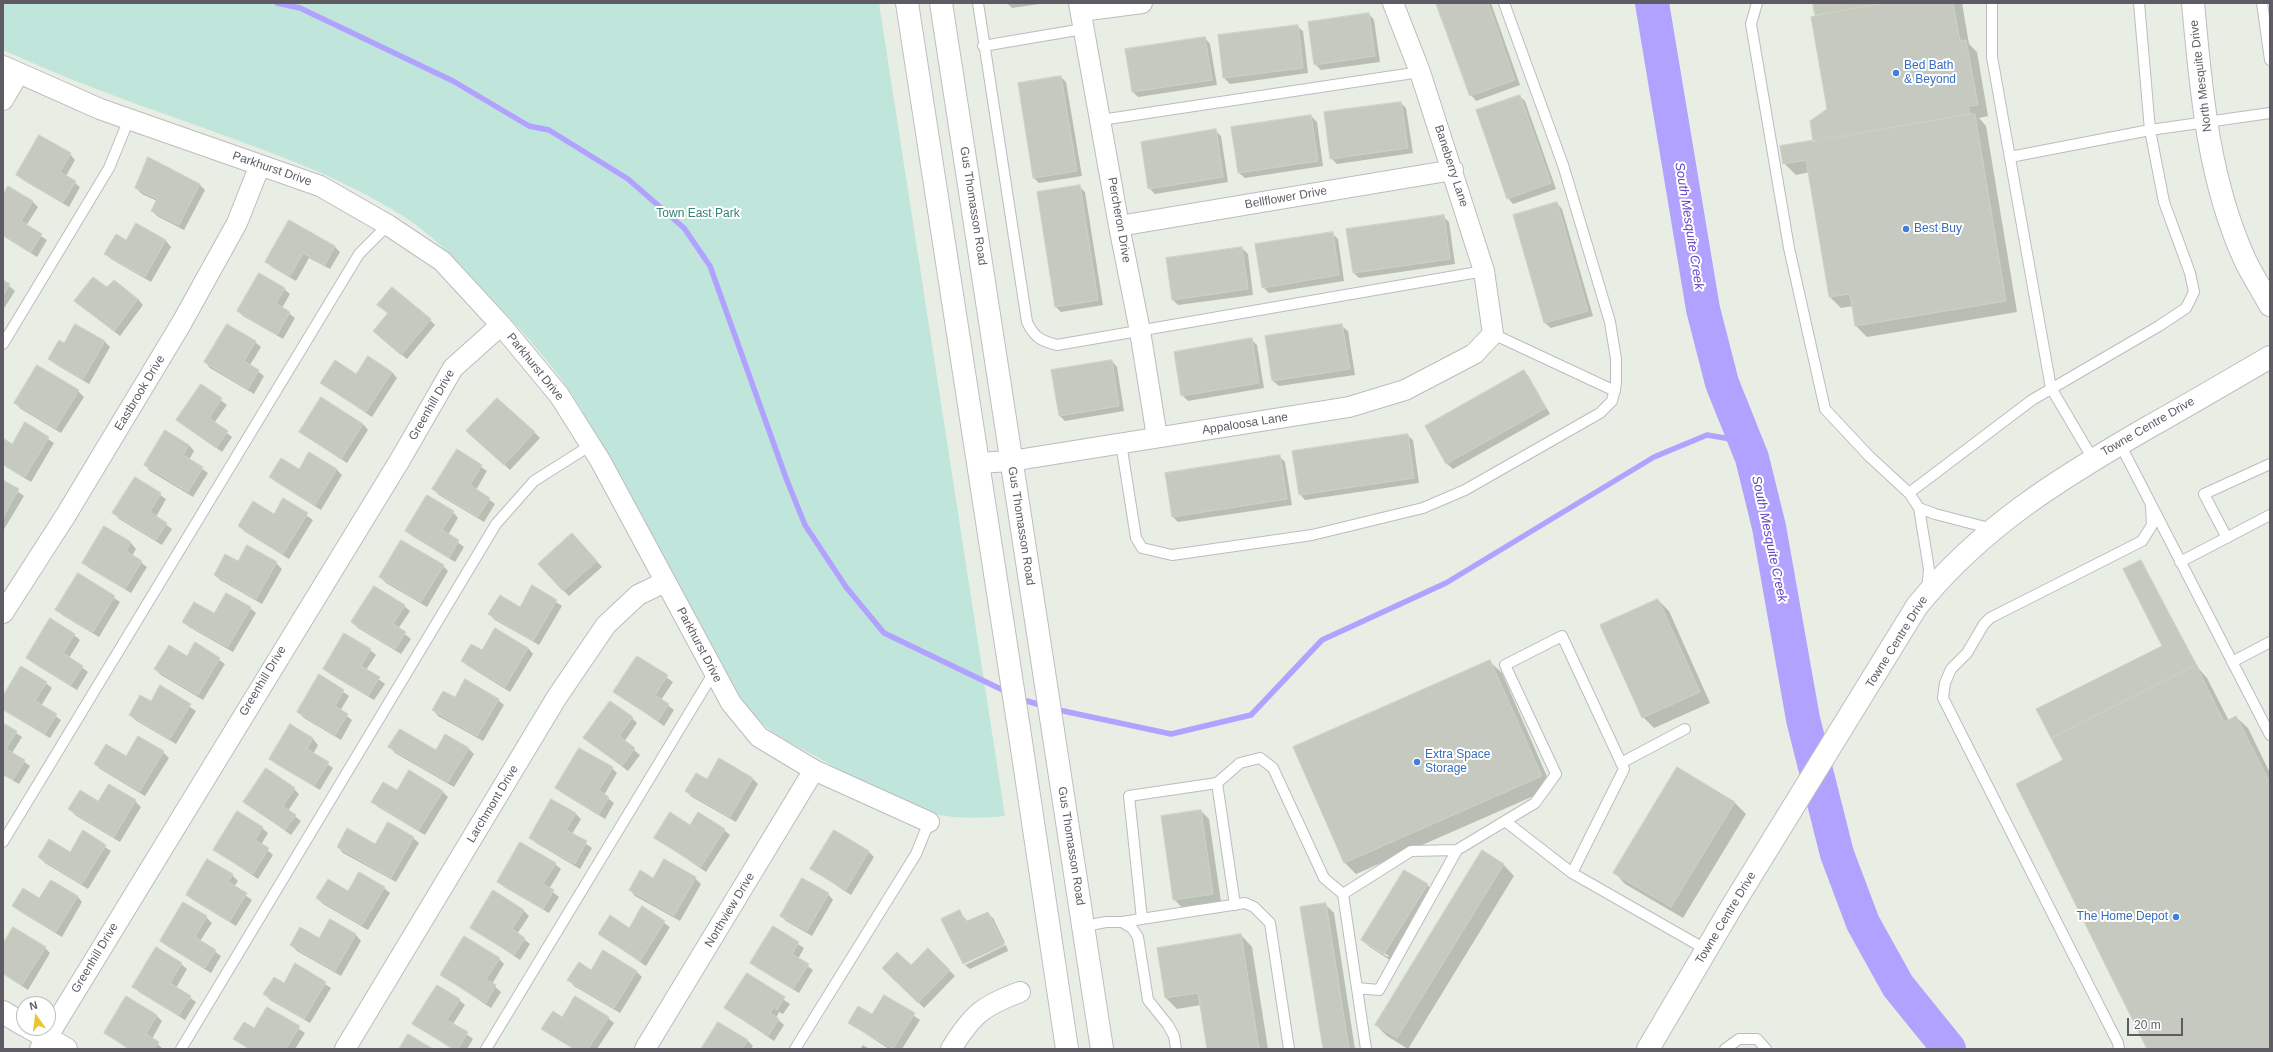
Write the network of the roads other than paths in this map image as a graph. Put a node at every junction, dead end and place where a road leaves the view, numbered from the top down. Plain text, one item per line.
1 (907, 3) edge
2 (941, 3) edge
3 (978, 3) edge
4 (1142, 3) edge
5 (1393, 3) edge
6 (1504, 3) edge
7 (1757, 3) edge
8 (1992, 3) edge
9 (2139, 3) edge
10 (2193, 3) edge
11 (2262, 3) edge
12 (1081, 15) edge
13 (983, 46) junction
14 (2270, 60) edge
15 (11, 70) edge
16 (1420, 72) junction
17 (3, 100) edge
18 (2270, 112) edge
19 (129, 119) junction
20 (1101, 120) junction
21 (2205, 121) junction
22 (2150, 130) junction
23 (2010, 157) junction
24 (260, 165) junction
25 (1452, 170) junction
26 (388, 225) junction
27 (1119, 226) junction
28 (1484, 270) junction
29 (2270, 305) edge
30 (501, 325) junction
31 (1140, 332) junction
32 (1493, 334) junction
33 (3, 344) edge
34 (2270, 357) edge
35 (2051, 388) junction
36 (1615, 391) junction
37 (1157, 437) junction
38 (1121, 443) junction
39 (2120, 444) junction
40 (591, 445) junction
41 (2093, 459) junction
42 (1011, 462) junction
43 (979, 463) junction
44 (2270, 464) edge
45 (1910, 493) junction
46 (2151, 506) junction
47 (1919, 508) junction
48 (2270, 515) edge
49 (1994, 529) junction
50 (2227, 538) junction
51 (2180, 562) junction
52 (666, 582) junction
53 (1922, 600) junction
54 (3, 613) edge
55 (2270, 642) edge
56 (2232, 662) junction
57 (714, 672) junction
58 (1685, 729) dead end
59 (2270, 735) edge
60 (1621, 763) junction
61 (814, 770) junction
62 (1217, 783) junction
63 (1505, 821) junction
64 (929, 822) joint
65 (3, 842) edge
66 (1457, 850) junction
67 (1572, 872) junction
68 (1343, 894) junction
69 (1236, 905) junction
70 (1142, 919) junction
71 (1122, 922) junction
72 (1085, 926) junction
73 (1707, 950) junction
74 (1357, 988) junction
75 (1020, 992) dead end
76 (3, 1012) edge
77 (16, 1020) edge
78 (39, 1038) edge
79 (66, 1049) edge
80 (181, 1049) edge
81 (344, 1049) edge
82 (486, 1049) edge
83 (645, 1049) edge
84 (795, 1049) edge
85 (951, 1049) edge
86 (1067, 1049) edge
87 (1102, 1049) edge
88 (1176, 1049) edge
89 (1289, 1049) edge
90 (1366, 1049) edge
91 (1648, 1049) edge
92 (1725, 1049) edge
93 (1766, 1049) edge
94 (2119, 1049) edge

1 - 43 main road
2 - 42 main road, Gus Thomasson Road
3 - 13 lane
4 - 12 street
5 - 16 street, Baneberry Lane
6 - 36 lane
7 - 45 lane
8 - 23 lane
9 - 22 lane
10 - 21 main road, North Mesquite Drive
11 - 14 lane
12 - 13 lane
12 - 20 street, Percheron Drive
13 - 31 lane
15 - 17 street
15 - 19 street, Parkhurst Drive
16 - 20 lane
16 - 25 street, Baneberry Lane
18 - 21 lane
19 - 24 street, Parkhurst Drive
19 - 33 lane
20 - 27 street, Percheron Drive
21 - 22 lane
21 - 29 main road, North Mesquite Drive
22 - 23 lane
22 - 35 lane
23 - 35 lane
24 - 26 street, Parkhurst Drive
24 - 54 street, Eastbrook Drive
25 - 27 street, Bellflower Drive
25 - 28 street, Baneberry Lane
26 - 30 street, Parkhurst Drive
26 - 65 lane
27 - 31 street, Percheron Drive
28 - 31 lane
28 - 32 street, Baneberry Lane
30 - 40 street, Parkhurst Drive
30 - 78 street, Greenhill Drive
31 - 37 street, Percheron Drive
32 - 36 lane
32 - 37 street, Appaloosa Lane
34 - 39 main road, Towne Centre Drive
35 - 41 lane
35 - 45 lane
36 - 38 lane
37 - 38 street, Appaloosa Lane
38 - 42 street, Appaloosa Lane
39 - 41 main road, Towne Centre Drive
39 - 46 lane
40 - 52 street, Parkhurst Drive
40 - 80 lane
41 - 49 main road, Towne Centre Drive
42 - 43 street, Appaloosa Lane
42 - 72 main road, Gus Thomasson Road
43 - 86 main road
44 - 50 lane
45 - 47 lane
46 - 51 lane
46 - 94 lane
47 - 49 lane
47 - 53 lane
48 - 50 lane
49 - 53 main road, Towne Centre Drive
50 - 51 lane
51 - 56 lane
52 - 57 street, Parkhurst Drive
52 - 81 street, Larchmont Drive
53 - 73 main road, Towne Centre Drive
55 - 56 lane
56 - 59 lane
57 - 61 street, Parkhurst Drive
57 - 82 lane
58 - 60 lane
60 - 63 lane
60 - 67 lane
61 - 64 street, Parkhurst Drive
61 - 83 street, Northview Drive
62 - 68 lane
62 - 69 lane
62 - 70 lane
63 - 66 lane
63 - 67 lane
64 - 84 lane
66 - 68 lane
66 - 74 lane
67 - 73 lane
68 - 74 lane
69 - 70 lane
69 - 89 lane
70 - 71 lane
71 - 72 lane
71 - 88 lane
72 - 87 main road, Gus Thomasson Road
73 - 91 main road, Towne Centre Drive
74 - 90 lane
75 - 85 street
76 - 77 main road
78 - 79 main road
92 - 93 lane

